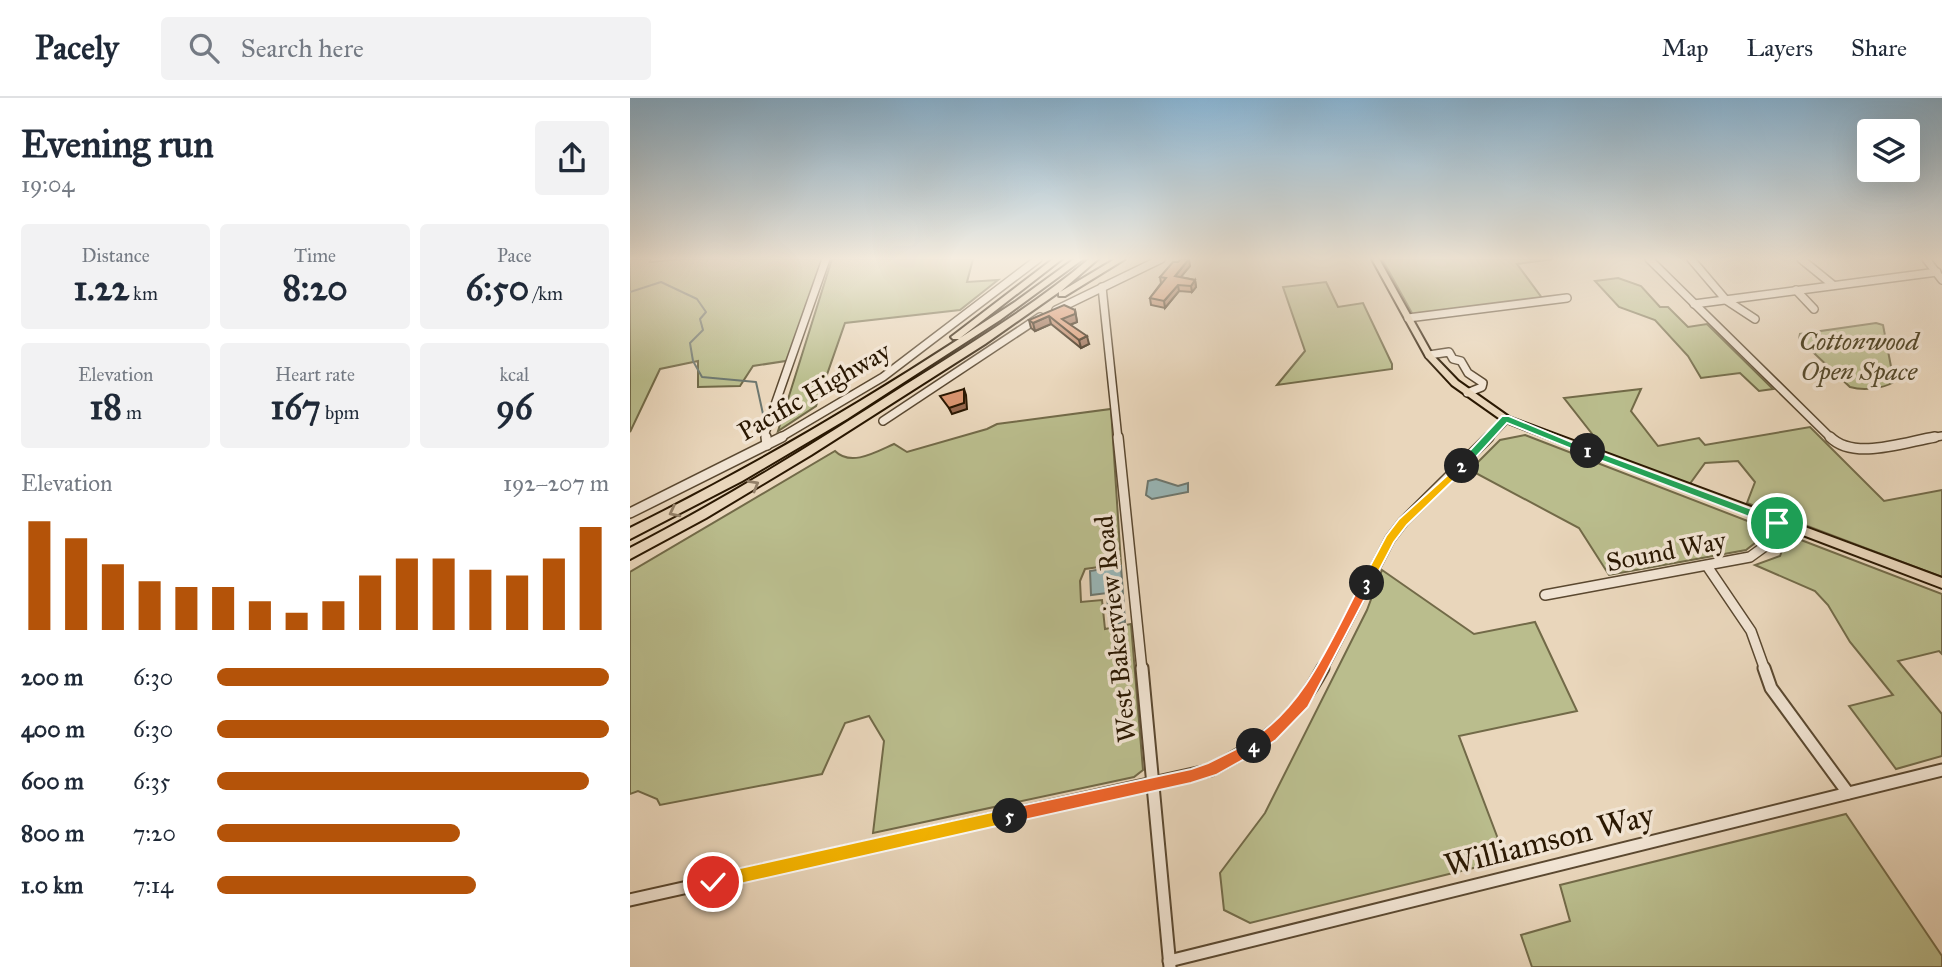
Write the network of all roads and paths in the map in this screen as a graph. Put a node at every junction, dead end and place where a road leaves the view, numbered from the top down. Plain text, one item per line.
1 (811, 300) edge
2 (986, 300) edge
3 (1005, 300) edge
4 (1024, 300) edge
5 (1041, 300) edge
6 (1054, 300) edge
7 (1077, 300) edge
8 (1103, 300) edge
9 (1398, 300) edge
10 (1555, 300) edge
11 (1690, 300) edge
12 (1726, 300) junction
13 (1729, 300) edge
14 (1807, 300) edge
15 (1694, 304) junction
16 (1814, 309) dead end
17 (1408, 318) junction
18 (1755, 319) dead end
19 (1429, 355) junction
20 (934, 372) junction
21 (1467, 393) junction
22 (1506, 419) junction
23 (883, 421) dead end
24 (1942, 436) edge
25 (767, 445) junction
26 (715, 491) junction
27 (630, 513) edge
28 (1777, 523) junction
29 (630, 534) edge
30 (630, 554) edge
31 (1707, 566) junction
32 (1942, 583) edge
33 (1545, 595) dead end
34 (1942, 770) edge
35 (1153, 784) junction
36 (1849, 793) junction
37 (630, 900) edge
38 (1169, 964) edge

1 - 25 street
2 - 25 street, Pacific Highway
3 - 26 highway
4 - 26 highway
5 - 20 highway
6 - 20 highway
7 - 23 street
8 - 35 street, West Bakerview Road
9 - 17 main road
10 - 17 street
11 - 15 street
12 - 13 street
12 - 15 street
12 - 18 street
14 - 16 street
15 - 24 street
17 - 19 main road
19 - 21 main road
19 - 21 street
30 -> 20 highway
21 - 22 main road
22 - 28 main road
22 - 35 street
25 - 27 street, Pacific Highway
26 -> 29 highway
28 - 31 street, Sound Way
28 - 32 main road
31 - 33 street, Sound Way
31 - 36 street
34 - 36 street, Williamson Way
35 - 37 street
35 - 38 street, West Bakerview Road
36 - 38 street, Williamson Way

